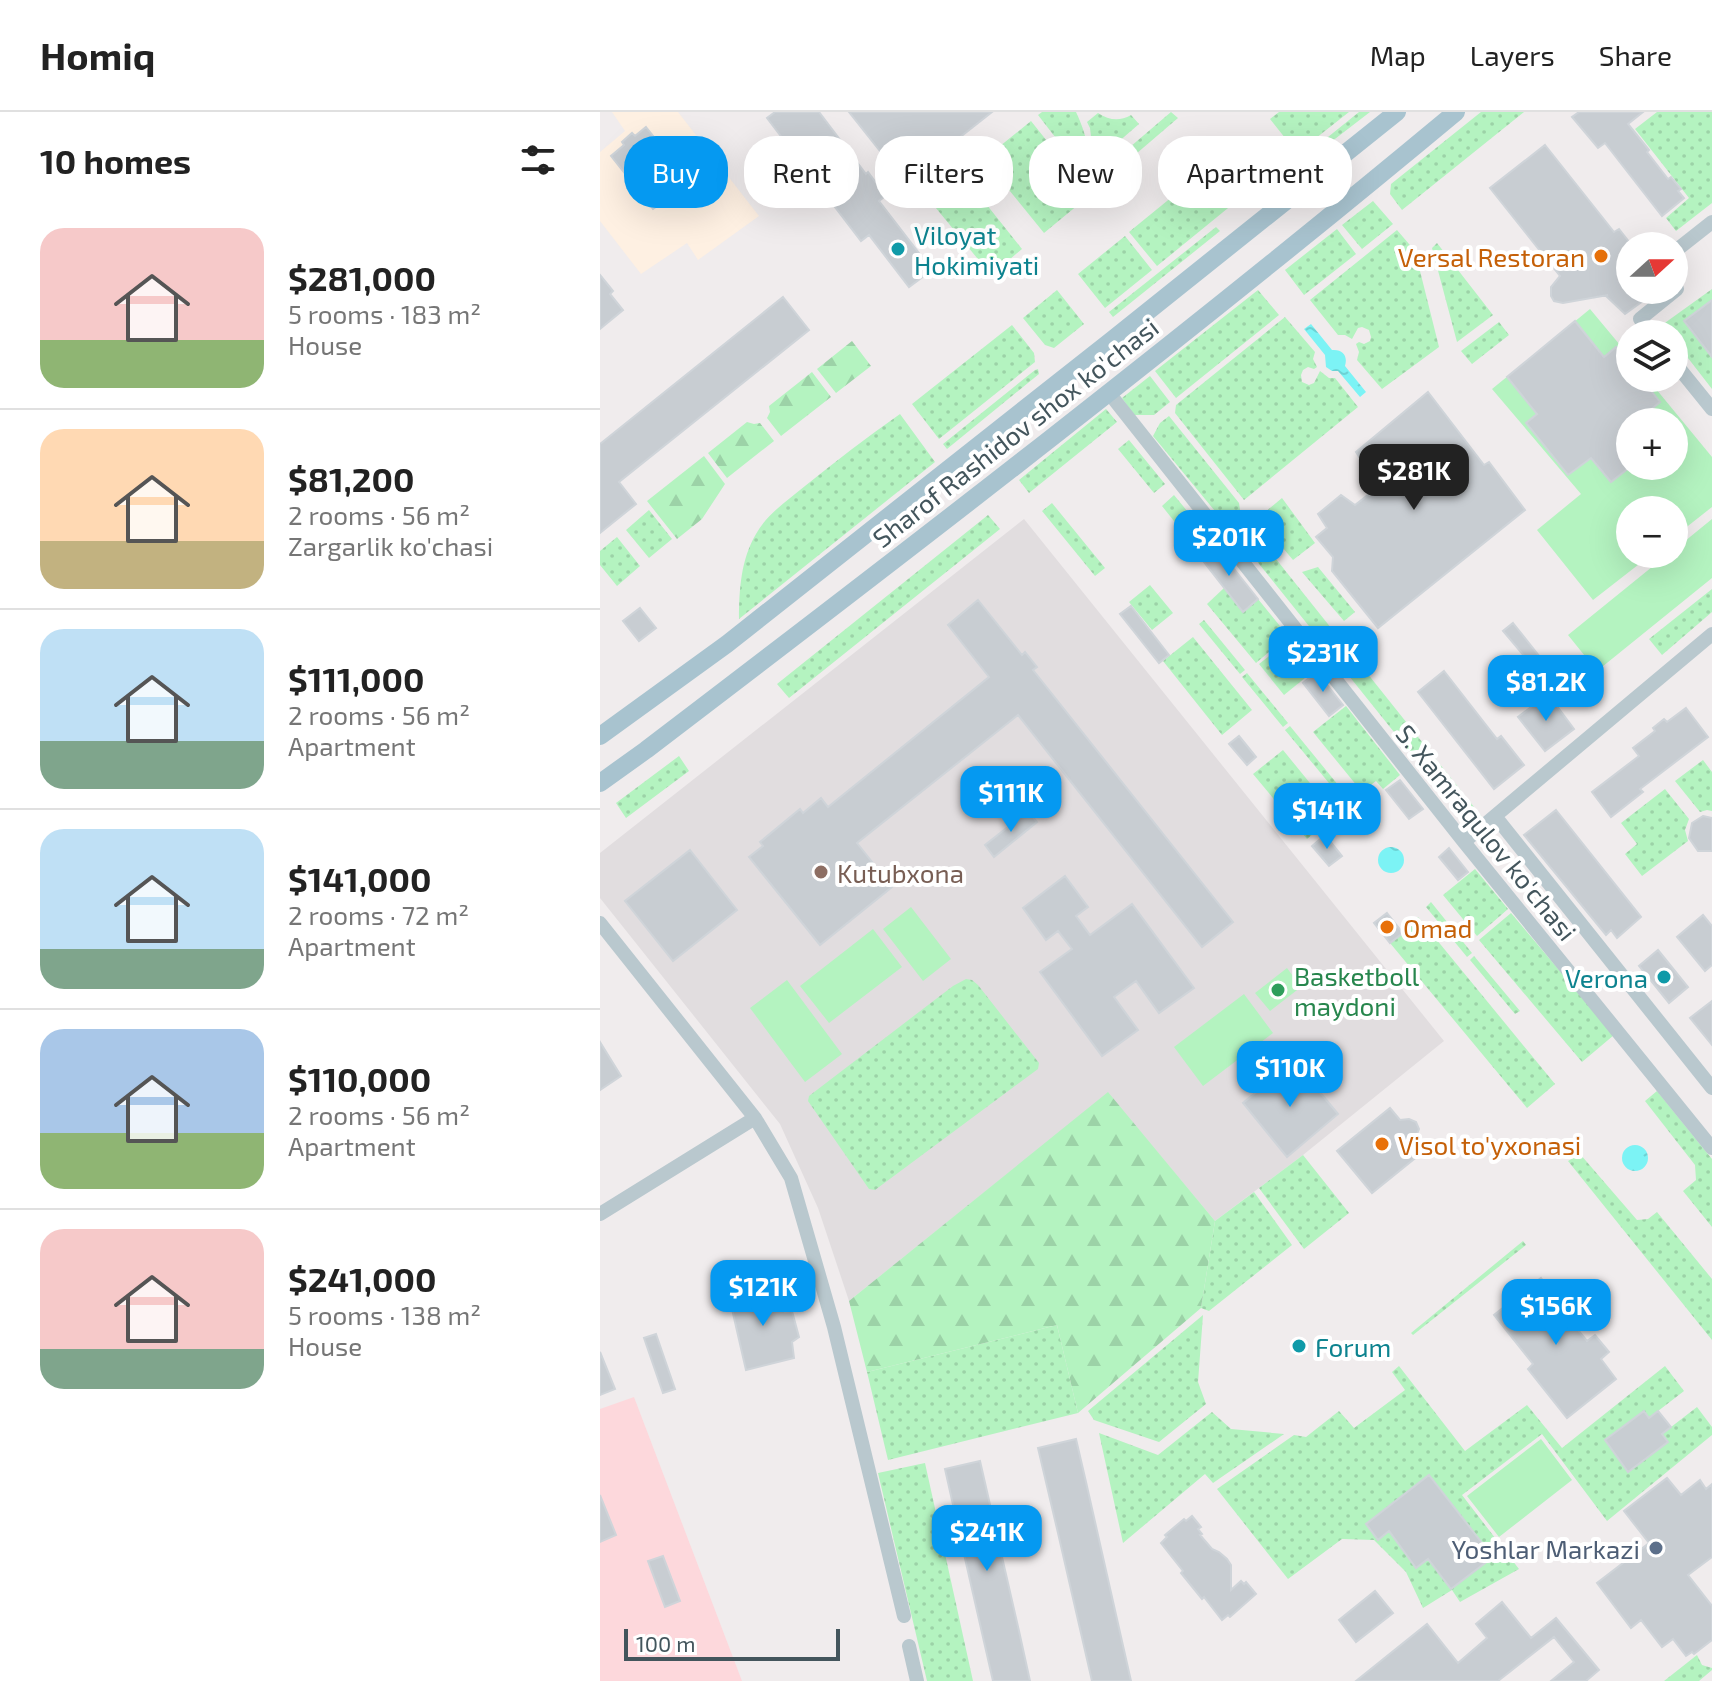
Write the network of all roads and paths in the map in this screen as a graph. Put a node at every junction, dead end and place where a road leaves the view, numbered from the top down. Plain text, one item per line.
1 (1397, 112) edge
2 (1456, 112) edge
3 (1712, 222) edge
4 (1688, 241) edge
5 (1658, 304) edge
6 (1641, 320) edge
7 (1688, 379) edge
8 (1109, 393) junction
9 (1712, 409) edge
10 (1712, 634) edge
11 (600, 736) edge
12 (600, 783) edge
13 (1495, 816) junction
14 (1464, 842) junction
15 (600, 923) edge
16 (1712, 1088) edge
17 (755, 1118) junction
18 (1712, 1148) edge
19 (600, 1214) edge
20 (904, 1616) dead end
21 (909, 1646) dead end
22 (917, 1681) edge

1 - 11 main road, Sharof Rashidov shox ko'chasi
2 - 8 main road, Sharof Rashidov shox ko'chasi
3 - 4 street
5 - 6 street
7 - 9 street
8 - 12 main road, Sharof Rashidov shox ko'chasi
8 - 14 street, S. Xamraqulov ko'chasi
10 - 13 street
13 - 14 street
13 - 16 street
14 - 18 street, S. Xamraqulov ko'chasi
15 - 17 street
17 - 19 street
17 - 20 street
21 - 22 street

